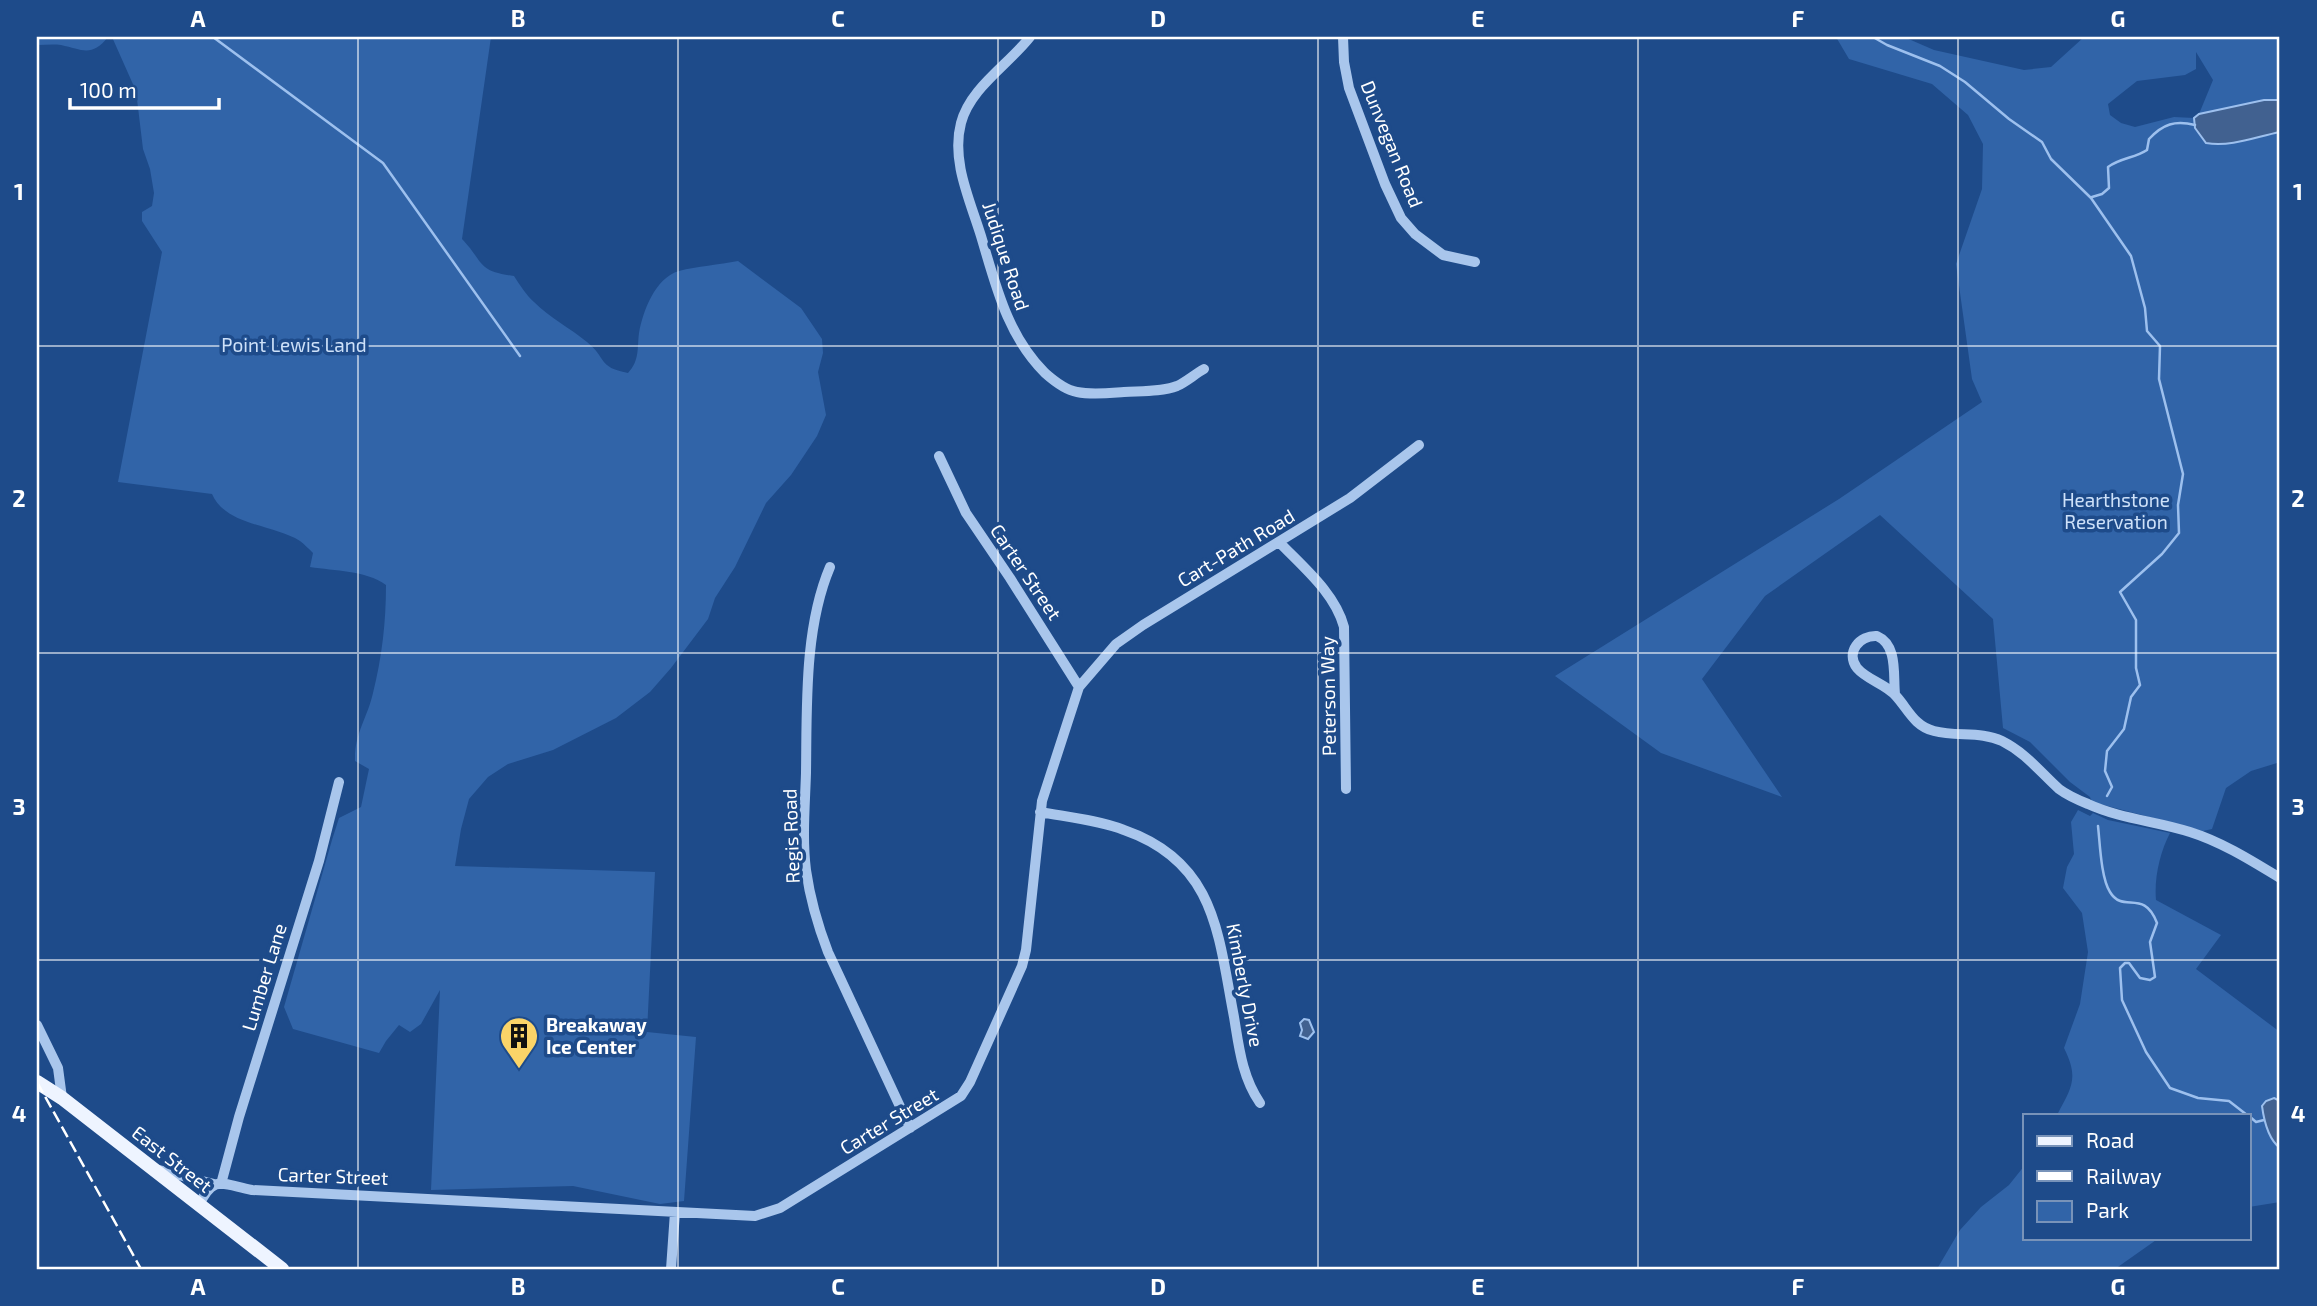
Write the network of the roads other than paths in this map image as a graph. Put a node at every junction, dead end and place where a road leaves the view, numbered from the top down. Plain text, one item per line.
1 (1030, 37) edge
2 (1343, 37) edge
3 (1475, 262) dead end
4 (1204, 369) dead end
5 (1419, 444) dead end
6 (939, 456) dead end
7 (1279, 542) junction
8 (830, 567) dead end
9 (1079, 687) junction
10 (1895, 694) junction
11 (339, 782) dead end
12 (1346, 789) dead end
13 (1040, 811) junction
14 (2280, 878) edge
15 (37, 1025) edge
16 (37, 1082) edge
17 (62, 1098) junction
18 (1261, 1103) dead end
19 (910, 1128) junction
20 (151, 1167) junction
21 (218, 1184) junction
22 (199, 1205) junction
23 (675, 1212) junction
24 (282, 1269) edge
25 (671, 1269) edge

1 - 4 street, Judique Road
2 - 3 street, Dunvegan Road
5 - 7 street, Cart-Path Road
6 - 9 street, Carter Street
7 - 9 street, Cart-Path Road
7 - 12 street, Peterson Way
8 - 19 street, Regis Road
9 - 13 street, Carter Street
10 - 10 street
10 - 14 street
11 - 21 street, Lumber Lane
13 - 18 street, Kimberly Drive
13 - 19 street, Carter Street
15 - 17 street
16 - 17 main road, East Street
17 - 20 main road, East Street
19 - 23 street, Carter Street
20 - 21 street, Carter Street
20 - 22 main road, East Street
21 - 22 street
21 - 23 street, Carter Street
22 - 24 main road, East Street
23 - 25 street

